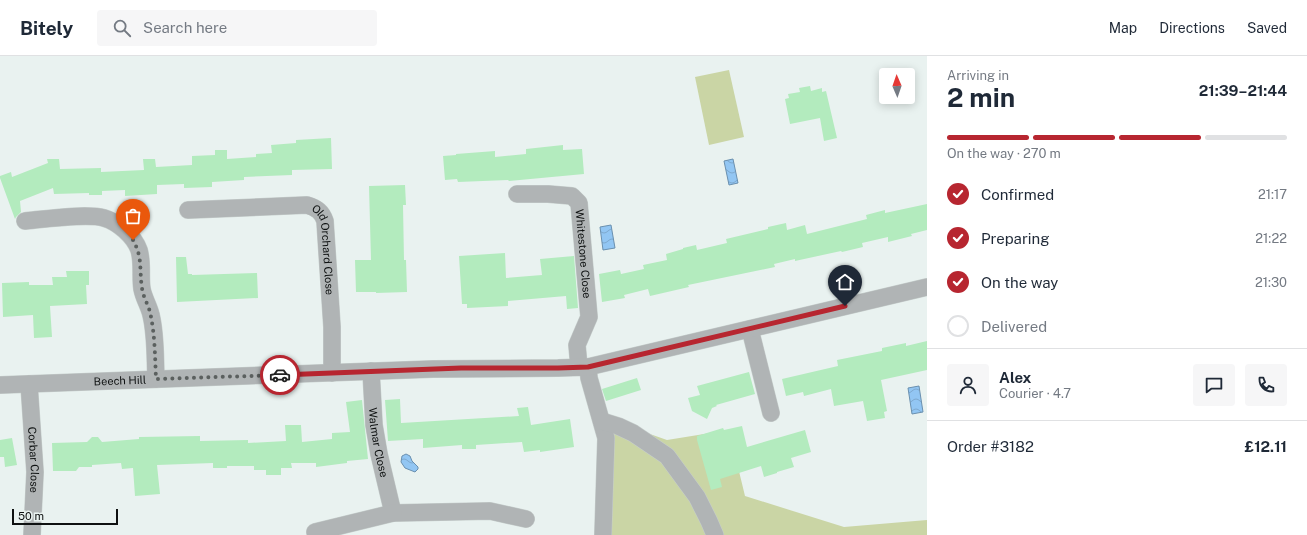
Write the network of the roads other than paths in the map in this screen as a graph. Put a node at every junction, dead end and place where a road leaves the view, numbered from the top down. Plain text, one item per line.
1 (517, 194) dead end
2 (188, 210) dead end
3 (25, 221) dead end
4 (927, 287) edge
5 (750, 329) junction
6 (584, 367) junction
7 (371, 371) junction
8 (332, 373) junction
9 (156, 379) junction
10 (29, 384) junction
11 (0, 385) edge
12 (771, 413) dead end
13 (602, 421) junction
14 (393, 512) junction
15 (526, 519) dead end
16 (315, 532) dead end
17 (32, 535) edge
18 (603, 535) edge
19 (715, 535) edge

1 - 6 street, Whitestone Close
2 - 8 street, Old Orchard Close
3 - 9 street
4 - 5 street, Beech Hill
5 - 6 street, Beech Hill
5 - 12 street
6 - 7 street, Beech Hill
6 - 13 street, Whitestone Close
7 - 8 street, Beech Hill
7 - 14 street, Walmar Close
8 - 9 street, Beech Hill
9 - 10 street, Beech Hill
10 - 11 street, Beech Hill
10 - 17 street, Corbar Close
13 - 18 street, Whitestone Close
13 - 19 street
14 - 15 street
14 - 16 street

